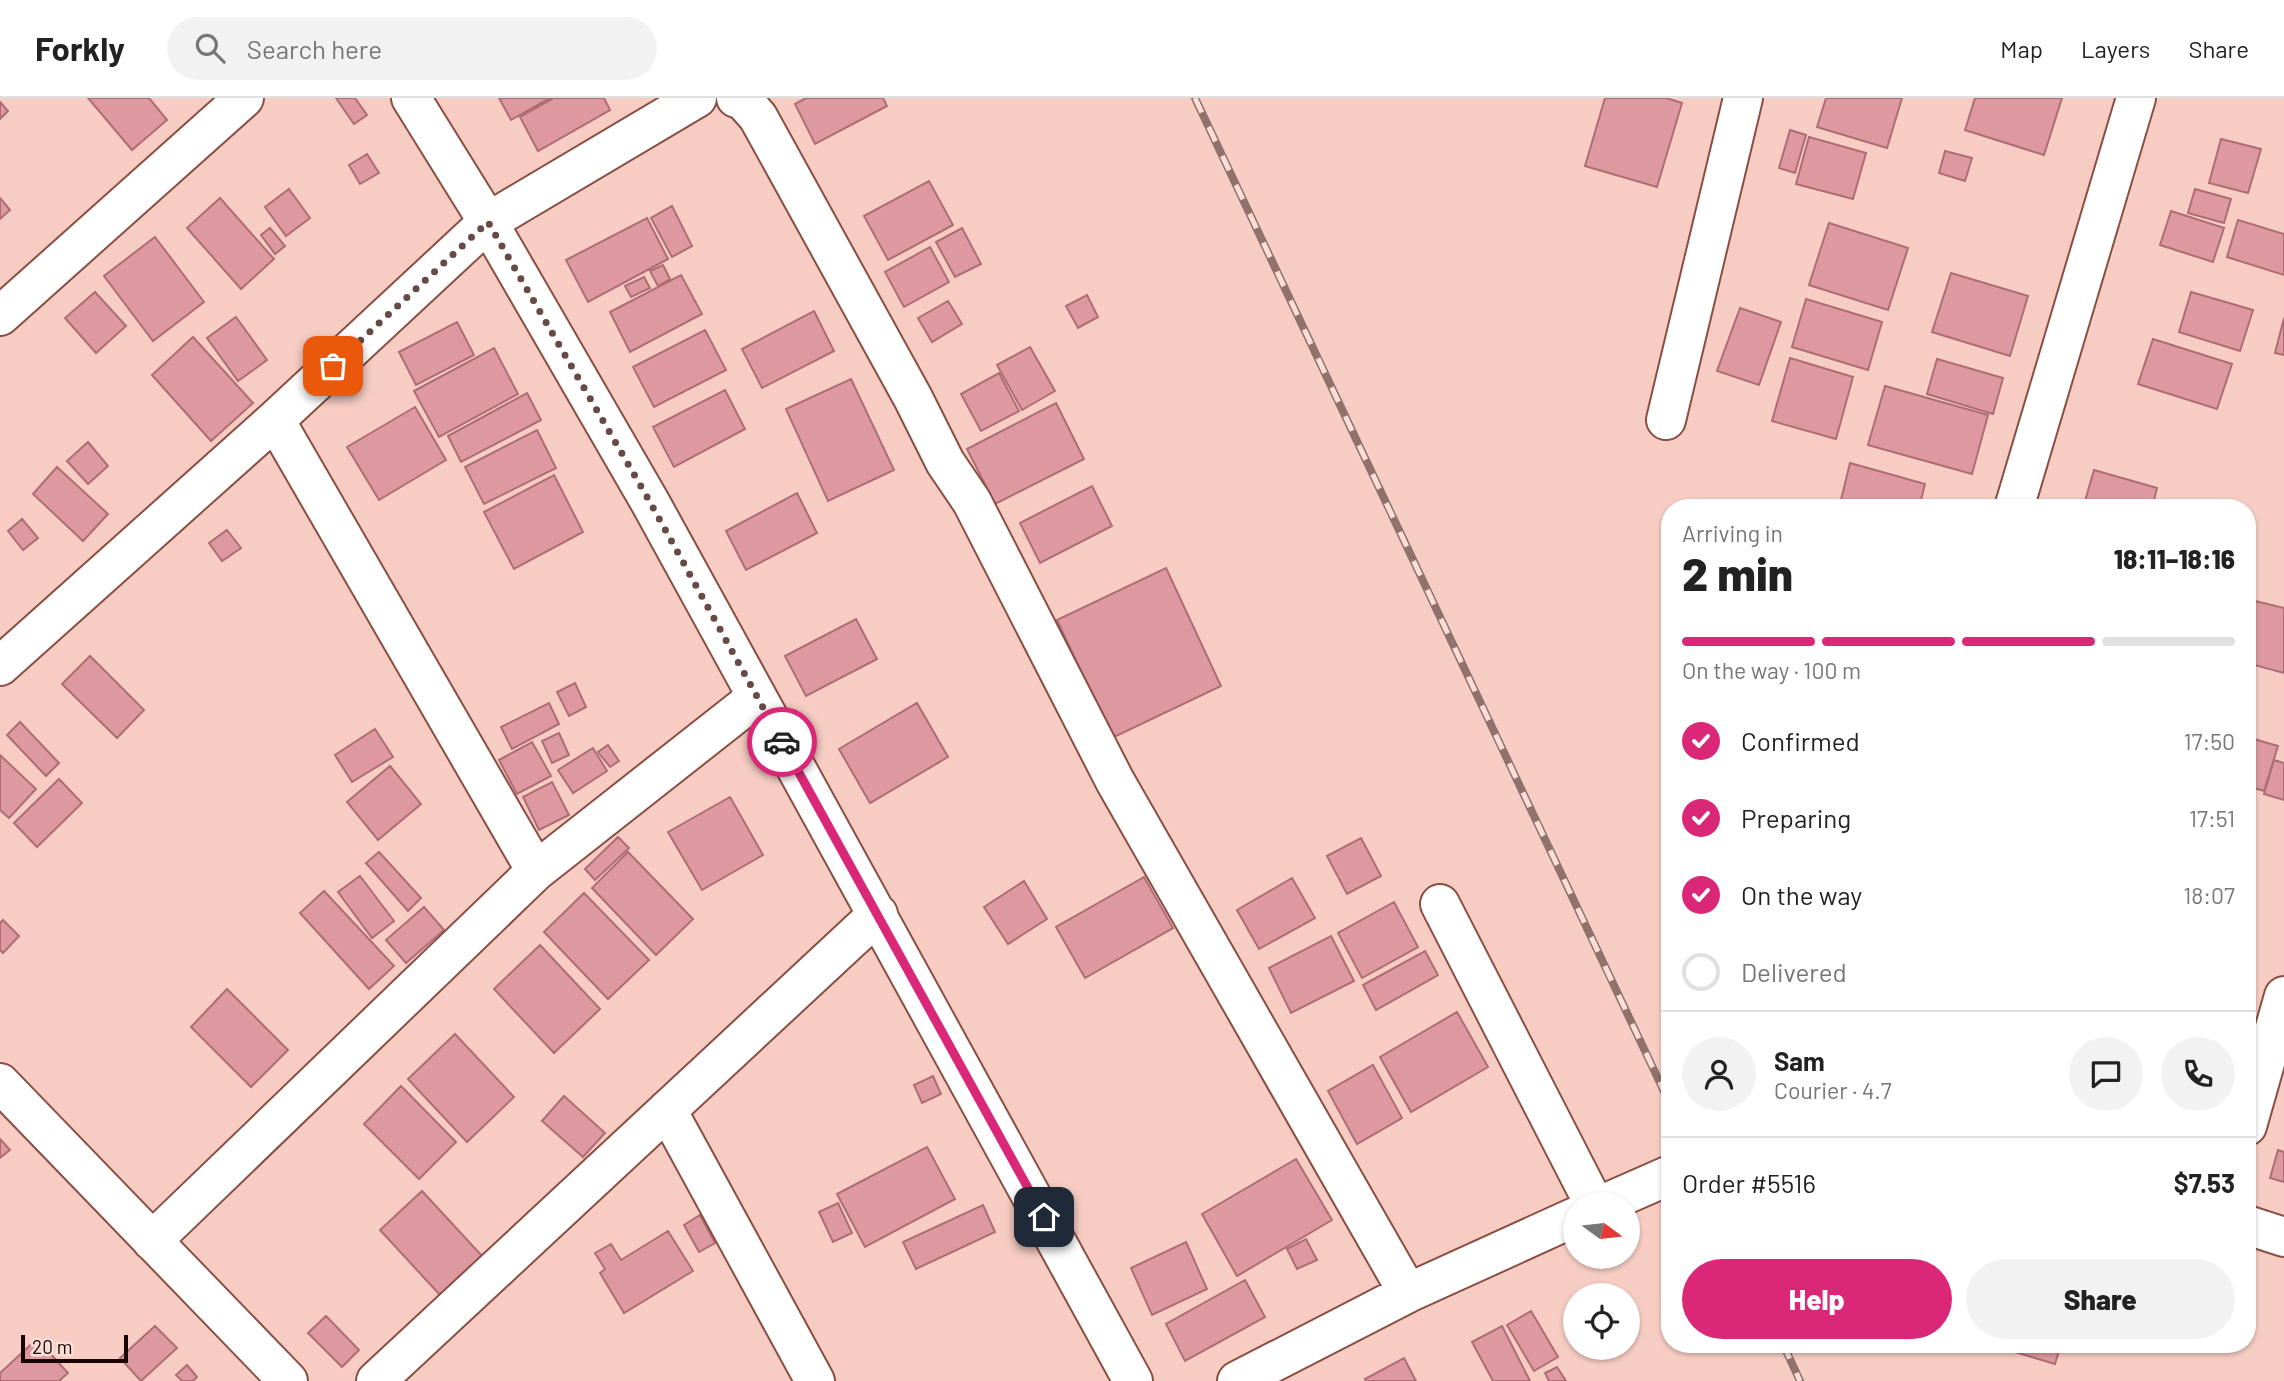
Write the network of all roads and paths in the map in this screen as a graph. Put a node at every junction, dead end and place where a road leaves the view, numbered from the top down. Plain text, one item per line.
1 (244, 98) edge
2 (411, 98) edge
3 (697, 98) edge
4 (736, 98) edge
5 (1743, 98) edge
6 (2136, 98) edge
7 (488, 222) junction
8 (0, 316) edge
9 (275, 419) junction
10 (1665, 420) dead end
11 (2017, 499) edge
12 (0, 666) edge
13 (757, 697) junction
14 (536, 871) junction
15 (1440, 904) dead end
16 (878, 914) junction
17 (2284, 996) edge
18 (0, 1083) edge
19 (2256, 1094) edge
20 (667, 1110) junction
21 (1661, 1179) edge
22 (1588, 1192) edge
23 (1631, 1192) edge
24 (1563, 1222) edge
25 (2256, 1228) edge
26 (2284, 1237) edge
27 (152, 1241) junction
28 (1408, 1293) junction
29 (288, 1381) edge
30 (376, 1381) edge
31 (815, 1381) edge
32 (1133, 1381) edge
33 (1237, 1381) edge

1 - 8 street
2 - 7 street
3 - 7 street
4 - 28 street
5 - 10 street
6 - 11 street
7 - 9 street
7 - 13 street
9 - 12 street
9 - 14 street
13 - 14 street
13 - 16 street
14 - 27 street
15 - 22 street
16 - 20 street
16 - 32 street
17 - 19 street
18 - 27 street
20 - 30 street
20 - 31 street
21 - 23 street
24 - 28 street
25 - 26 street
27 - 29 street
28 - 33 street

